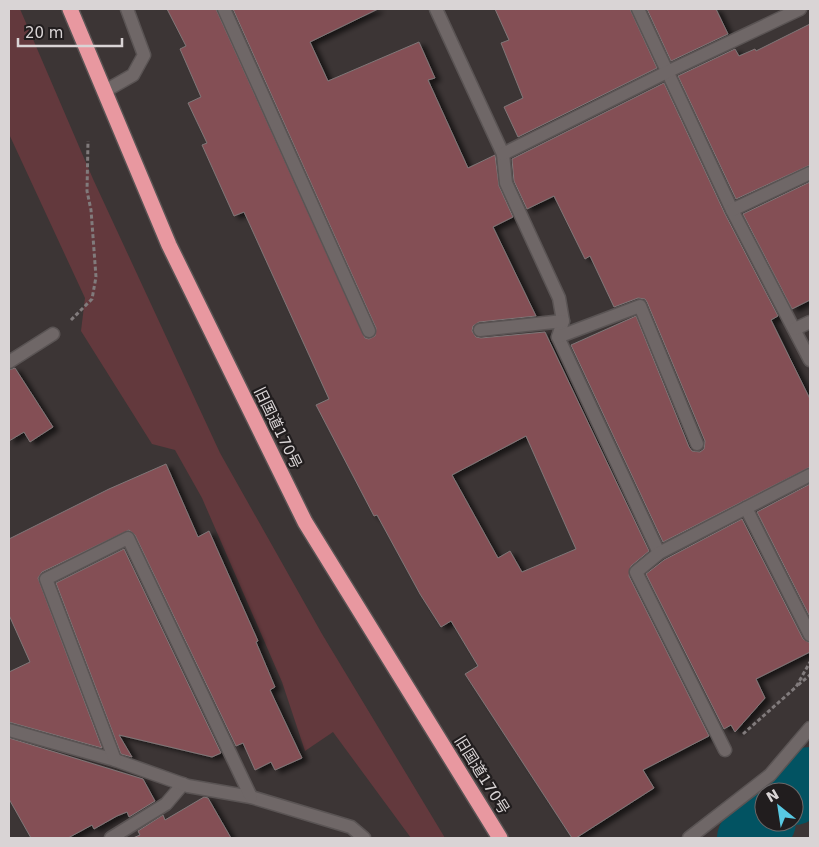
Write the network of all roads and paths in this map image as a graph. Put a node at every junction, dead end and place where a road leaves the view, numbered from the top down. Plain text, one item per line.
1 (70, 9) edge
2 (127, 9) edge
3 (224, 9) edge
4 (436, 9) edge
5 (638, 9) edge
6 (800, 9) edge
7 (667, 72) junction
8 (105, 90) junction
9 (88, 141) dead end
10 (503, 154) junction
11 (810, 173) edge
12 (732, 210) junction
13 (562, 321) junction
14 (810, 322) edge
15 (795, 329) junction
16 (480, 330) dead end
17 (369, 331) dead end
18 (53, 334) joint
19 (558, 337) junction
20 (810, 360) edge
21 (9, 362) edge
22 (696, 444) dead end
23 (810, 474) edge
24 (746, 508) junction
25 (659, 553) junction
26 (810, 635) edge
27 (810, 662) edge
28 (810, 674) edge
29 (796, 687) junction
30 (810, 728) edge
31 (9, 730) edge
32 (725, 750) joint
33 (115, 760) junction
34 (183, 784) junction
35 (251, 797) junction
36 (111, 838) edge
37 (364, 838) edge
38 (500, 838) edge
39 (689, 838) edge

1 - 8 highway, 旧国道170号
2 - 8 street
3 - 17 street
4 - 10 street
5 - 7 street
6 - 7 street
7 - 10 street
7 - 12 street
8 - 38 highway, 旧国道170号
9 - 18 path
10 - 13 street
11 - 12 street
12 - 15 street
13 - 16 street
13 - 19 street
14 - 15 street
15 - 20 street
18 - 21 street
19 - 22 street
19 - 25 street
23 - 24 street
24 - 25 street
24 - 26 street
25 - 32 street
27 - 29 path
28 - 29 path
29 - 32 path
30 - 39 street
31 - 33 street
33 - 34 street
33 - 35 street
34 - 35 street
34 - 36 street
35 - 37 street

